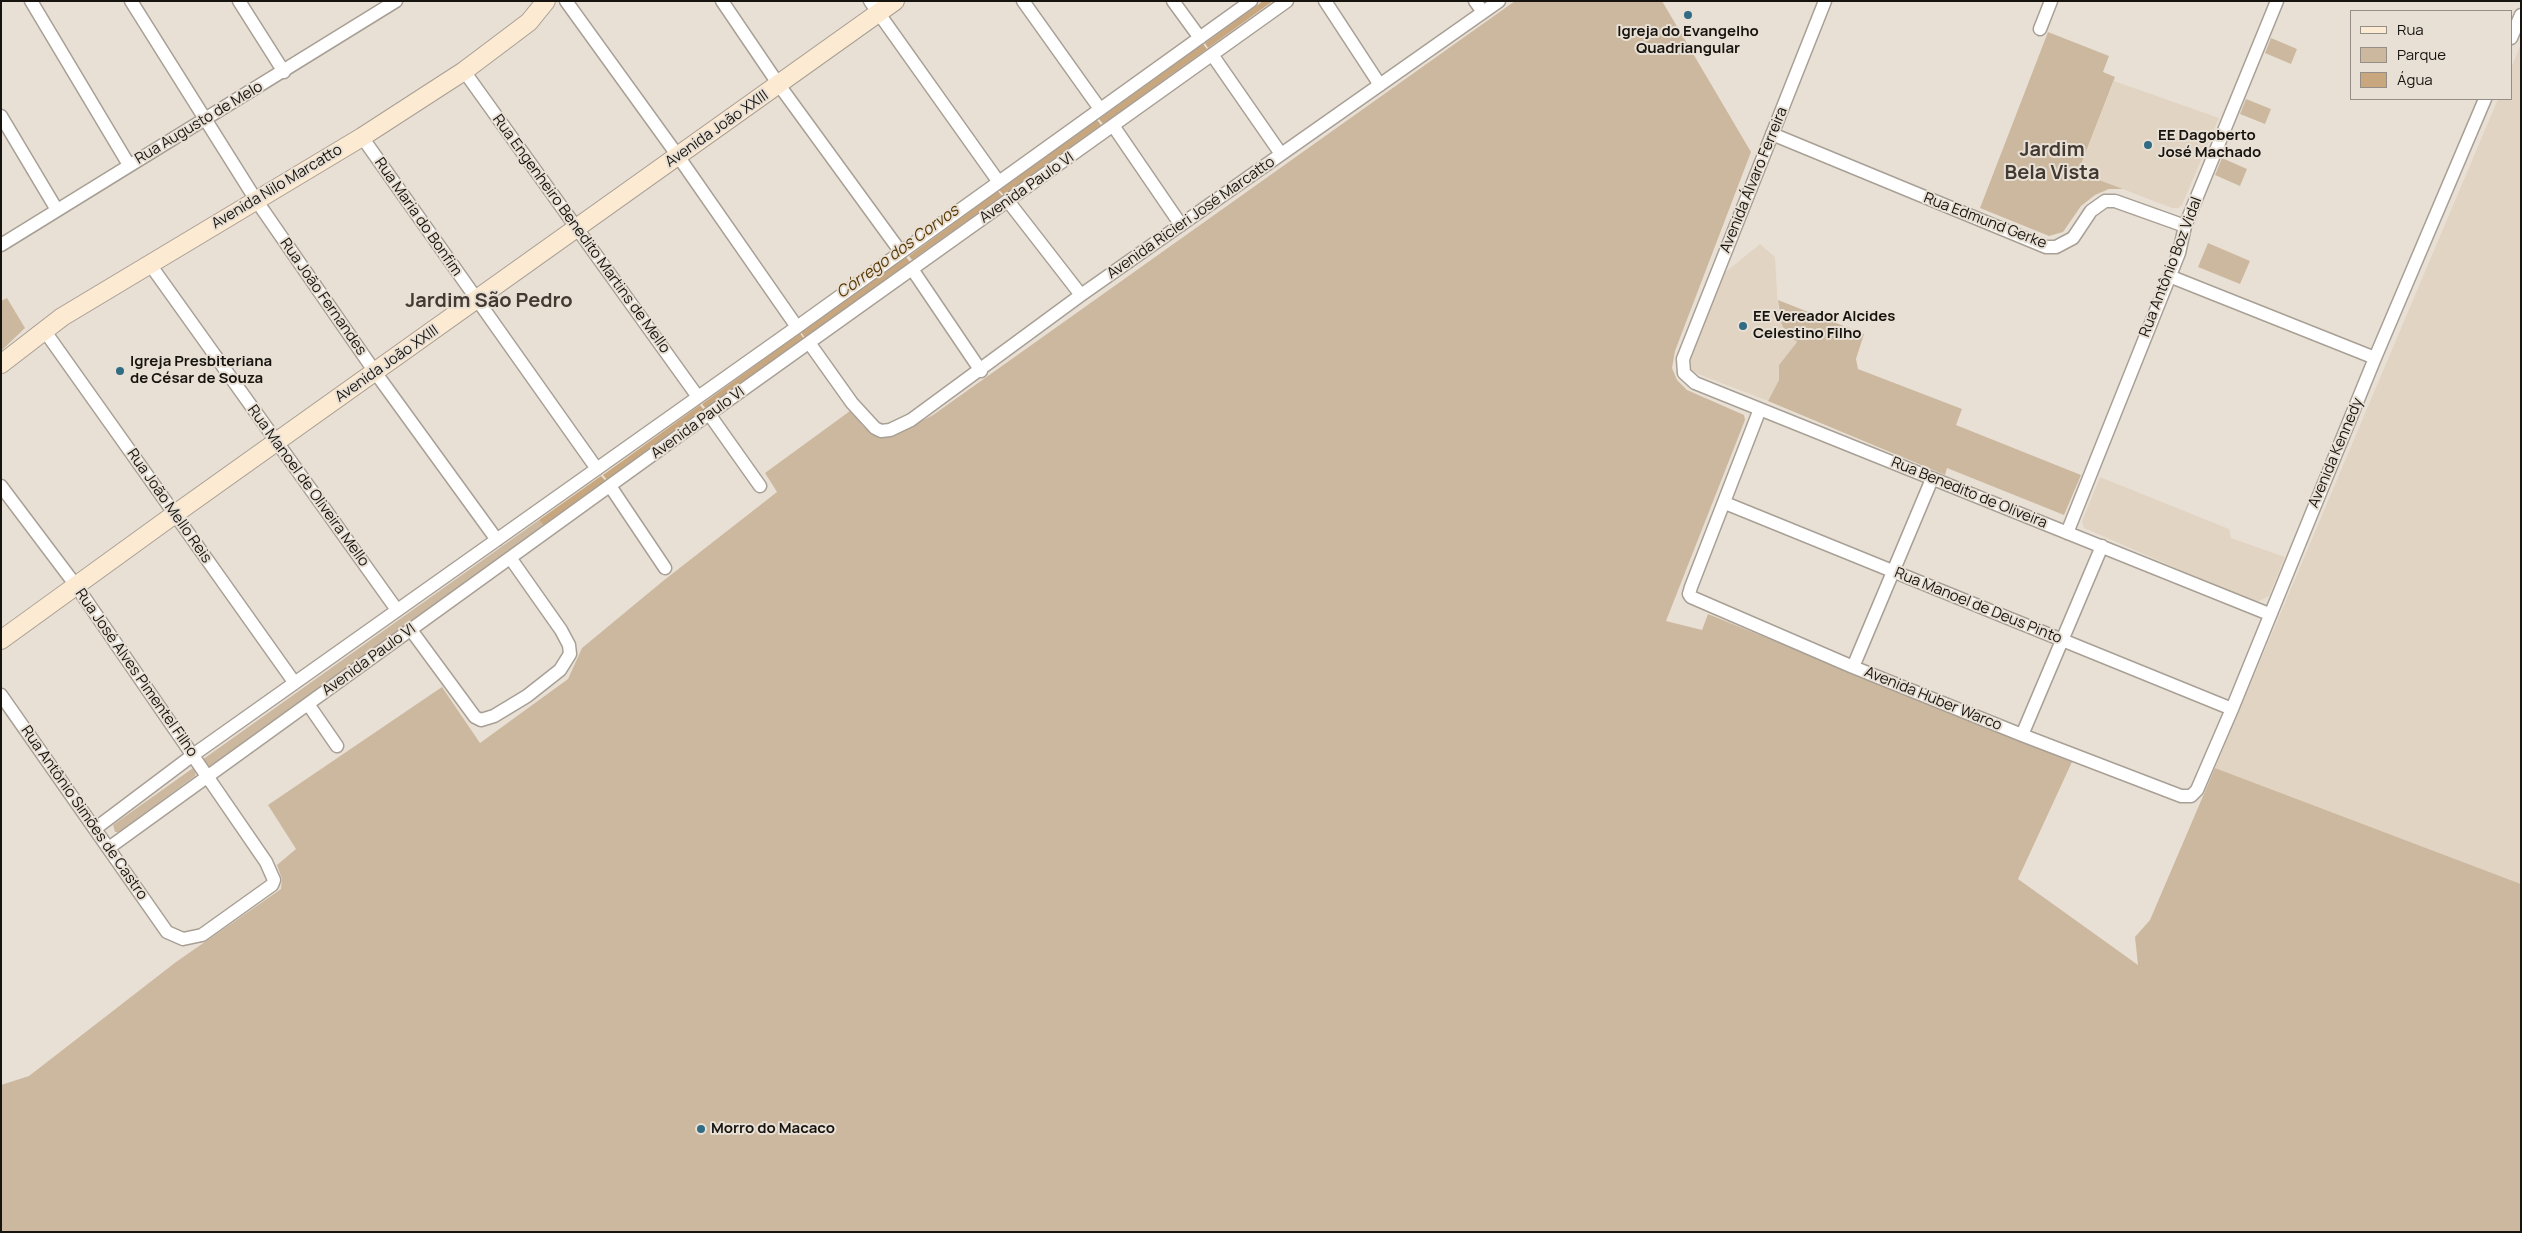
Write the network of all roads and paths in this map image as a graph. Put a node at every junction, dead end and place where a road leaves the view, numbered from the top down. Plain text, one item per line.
1 (31, 1) edge
2 (131, 1) edge
3 (239, 1) edge
4 (396, 1) edge
5 (546, 1) edge
6 (566, 1) edge
7 (722, 1) edge
8 (895, 1) edge
9 (1023, 1) edge
10 (1173, 1) edge
11 (1251, 1) edge
12 (1287, 1) edge
13 (1325, 1) edge
14 (1475, 1) edge
15 (1499, 1) edge
16 (1825, 1) edge
17 (2051, 1) edge
18 (2277, 1) edge
19 (874, 7) edge
20 (375, 8) edge
21 (1483, 12) junction
22 (2521, 15) edge
23 (2040, 28) dead end
24 (2512, 36) edge
25 (1200, 38) junction
26 (1213, 56) junction
27 (464, 71) junction
28 (284, 72) junction
29 (779, 85) junction
30 (1380, 85) junction
31 (2485, 100) edge
32 (1100, 109) junction
33 (1, 116) edge
34 (205, 119) junction
35 (1114, 127) junction
36 (1772, 134) junction
37 (362, 137) junction
38 (1281, 154) junction
39 (678, 156) junction
40 (129, 165) junction
41 (998, 181) junction
42 (256, 200) junction
43 (1008, 201) junction
44 (57, 210) junction
45 (1181, 225) junction
46 (2186, 226) junction
47 (577, 227) junction
48 (1, 245) edge
49 (900, 251) junction
50 (149, 263) junction
51 (912, 269) junction
52 (2169, 276) junction
53 (1081, 295) junction
54 (476, 300) junction
55 (797, 327) junction
56 (44, 330) junction
57 (810, 344) junction
58 (2375, 358) junction
59 (1683, 359) joint
60 (1, 364) edge
61 (981, 371) junction
62 (375, 372) junction
63 (698, 397) junction
64 (1760, 409) junction
65 (709, 414) junction
66 (276, 442) junction
67 (597, 469) junction
68 (1932, 479) junction
69 (1, 486) edge
70 (610, 486) junction
71 (760, 486) dead end
72 (1725, 503) junction
73 (175, 514) junction
74 (2066, 532) junction
75 (497, 540) junction
76 (2102, 546) junction
77 (511, 559) junction
78 (665, 568) dead end
79 (1894, 571) junction
80 (76, 587) junction
81 (397, 610) junction
82 (2269, 614) junction
83 (411, 630) junction
84 (1, 640) edge
85 (2062, 640) junction
86 (1853, 667) junction
87 (294, 682) junction
88 (1, 695) edge
89 (308, 704) junction
90 (2232, 709) junction
91 (2022, 734) junction
92 (337, 746) dead end
93 (193, 755) junction
94 (207, 776) junction
95 (2181, 796) joint
96 (96, 828) junction
97 (110, 847) junction
98 (167, 932) joint

1 - 40 street
2 - 34 street, Rua João Fernandes
3 - 28 street
4 - 20 street, Rua Augusto de Melo
5 - 27 street, Avenida Nilo Marcatto
6 - 39 street
7 - 29 street
8 - 19 street, Avenida João XXIII
9 - 32 street
10 - 25 street
11 - 25 street, Avenida Paulo VI
12 - 26 street, Avenida Paulo VI
13 - 30 street
14 - 21 street
15 - 21 street, Avenida Ricieri José Marcatto
16 - 36 street, Avenida Álvaro Ferreira
17 - 23 street
18 - 46 street, Rua Antônio Boz Vidal
19 - 29 street, Avenida João XXIII
19 - 41 street
20 - 28 street, Rua Augusto de Melo
21 - 30 street, Avenida Ricieri José Marcatto
22 - 24 street
25 - 32 street, Avenida Paulo VI
26 - 35 street, Avenida Paulo VI
26 - 38 street
27 - 37 street, Avenida Nilo Marcatto
27 - 47 street, Rua Engenheiro Benedito Martins de Mello
28 - 34 street, Rua Augusto de Melo
29 - 39 street, Avenida João XXIII
29 - 49 street
30 - 38 street, Avenida Ricieri José Marcatto
31 - 58 street, Avenida Kennedy
32 - 41 street, Avenida Paulo VI
33 - 44 street
34 - 40 street, Rua Augusto de Melo
34 - 42 street, Rua João Fernandes
35 - 43 street, Avenida Paulo VI
35 - 45 street
36 - 46 street, Rua Edmund Gerke
36 - 59 street, Avenida Álvaro Ferreira
37 - 42 street, Avenida Nilo Marcatto
37 - 54 street, Rua Maria do Bonfim
38 - 45 street, Avenida Ricieri José Marcatto
39 - 47 street, Avenida João XXIII
39 - 55 street
40 - 44 street, Rua Augusto de Melo
41 - 49 street, Avenida Paulo VI
42 - 50 street, Avenida Nilo Marcatto
42 - 62 street, Rua João Fernandes
43 - 51 street, Avenida Paulo VI
43 - 53 street
44 - 48 street, Rua Augusto de Melo
45 - 53 street, Avenida Ricieri José Marcatto
46 - 52 street, Rua Antônio Boz Vidal
47 - 54 street, Avenida João XXIII
47 - 63 street, Rua Engenheiro Benedito Martins de Mello
49 - 55 street, Avenida Paulo VI
50 - 56 street, Avenida Nilo Marcatto
50 - 66 street, Rua Manoel de Oliveira Mello
51 - 57 street, Avenida Paulo VI
51 - 61 street
52 - 58 street
52 - 74 street, Rua Antônio Boz Vidal
53 - 61 street, Avenida Ricieri José Marcatto
54 - 62 street, Avenida João XXIII
54 - 67 street, Rua Maria do Bonfim
55 - 63 street, Avenida Paulo VI
56 - 60 street, Avenida Nilo Marcatto
56 - 73 street, Rua João Mello Reis
57 - 61 street, Avenida Ricieri José Marcatto
57 - 65 street, Avenida Paulo VI
58 - 82 street, Avenida Kennedy
59 - 64 street, Rua Benedito de Oliveira
62 - 66 street, Avenida João XXIII
62 - 75 street, Rua João Fernandes
63 - 67 street, Avenida Paulo VI
64 - 68 street, Rua Benedito de Oliveira
64 - 72 street
65 - 70 street, Avenida Paulo VI
65 - 71 street
66 - 73 street, Avenida João XXIII
66 - 81 street, Rua Manoel de Oliveira Mello
67 - 75 street, Avenida Paulo VI
68 - 74 street, Rua Benedito de Oliveira
68 - 79 street
69 - 80 street, Rua José Alves Pimentel Filho
70 - 77 street, Avenida Paulo VI
70 - 78 street
72 - 79 street, Rua Manoel de Deus Pinto
72 - 86 street, Avenida Huber Warco
73 - 80 street, Avenida João XXIII
73 - 87 street, Rua João Mello Reis
74 - 76 street, Rua Benedito de Oliveira
75 - 81 street, Avenida Paulo VI
76 - 82 street, Rua Benedito de Oliveira
76 - 85 street
77 - 83 street, Avenida Paulo VI
77 - 83 street
79 - 85 street, Rua Manoel de Deus Pinto
79 - 86 street
80 - 84 street, Avenida João XXIII
80 - 93 street, Rua José Alves Pimentel Filho
81 - 87 street, Avenida Paulo VI
82 - 90 street, Avenida Kennedy
83 - 89 street, Avenida Paulo VI
85 - 90 street, Rua Manoel de Deus Pinto
85 - 91 street
86 - 91 street, Avenida Huber Warco
87 - 93 street, Avenida Paulo VI
88 - 96 street, Rua Antônio Simões de Castro
89 - 92 street
89 - 94 street, Avenida Paulo VI
90 - 95 street, Avenida Kennedy
91 - 95 street, Avenida Huber Warco
93 - 94 street, Rua José Alves Pimentel Filho
93 - 96 street, Avenida Paulo VI
94 - 97 street, Avenida Paulo VI
94 - 98 street, Rua José Alves Pimentel Filho
96 - 97 street, Rua Antônio Simões de Castro
97 - 98 street, Rua Antônio Simões de Castro

